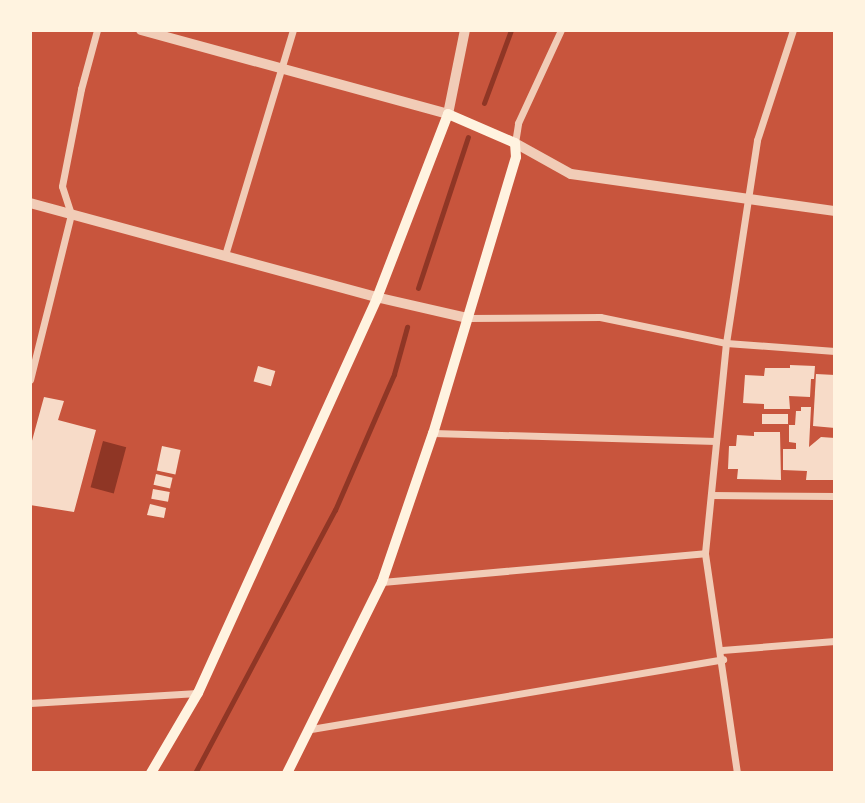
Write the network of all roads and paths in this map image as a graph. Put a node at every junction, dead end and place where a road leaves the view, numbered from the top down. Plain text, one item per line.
1 (97, 30) edge
2 (141, 30) edge
3 (293, 30) edge
4 (465, 30) edge
5 (561, 30) edge
6 (793, 30) edge
7 (282, 69) junction
8 (448, 114) junction
9 (515, 143) junction
10 (747, 199) junction
11 (30, 204) edge
12 (835, 211) edge
13 (71, 214) junction
14 (225, 255) junction
15 (377, 298) junction
16 (467, 318) junction
17 (726, 343) junction
18 (835, 351) edge
19 (30, 380) edge
20 (433, 432) junction
21 (716, 441) junction
22 (710, 495) junction
23 (835, 496) edge
24 (705, 553) junction
25 (382, 582) junction
26 (835, 641) edge
27 (722, 650) junction
28 (723, 659) junction
29 (198, 693) junction
30 (30, 703) edge
31 (311, 729) junction
32 (151, 773) edge
33 (287, 773) edge
34 (737, 773) edge

1 - 13 street
2 - 7 street
3 - 7 street
4 - 8 street
5 - 9 street
6 - 10 street
7 - 8 street
7 - 14 street
8 - 9 main road
8 - 15 main road
9 - 10 street
9 - 16 main road
10 - 12 street
10 - 17 street
11 - 13 street
13 - 14 street
13 - 19 street
14 - 15 street
15 - 16 street
15 - 29 main road
16 - 17 street
16 - 20 main road
17 - 18 street
17 - 21 street
20 - 21 street
20 - 25 main road
21 - 22 street
22 - 23 street
22 - 24 street
24 - 25 street
24 - 27 street
25 - 31 main road
26 - 27 street
27 - 28 street
28 - 31 street
28 - 34 street
29 - 30 street
29 - 32 main road
31 - 33 main road

